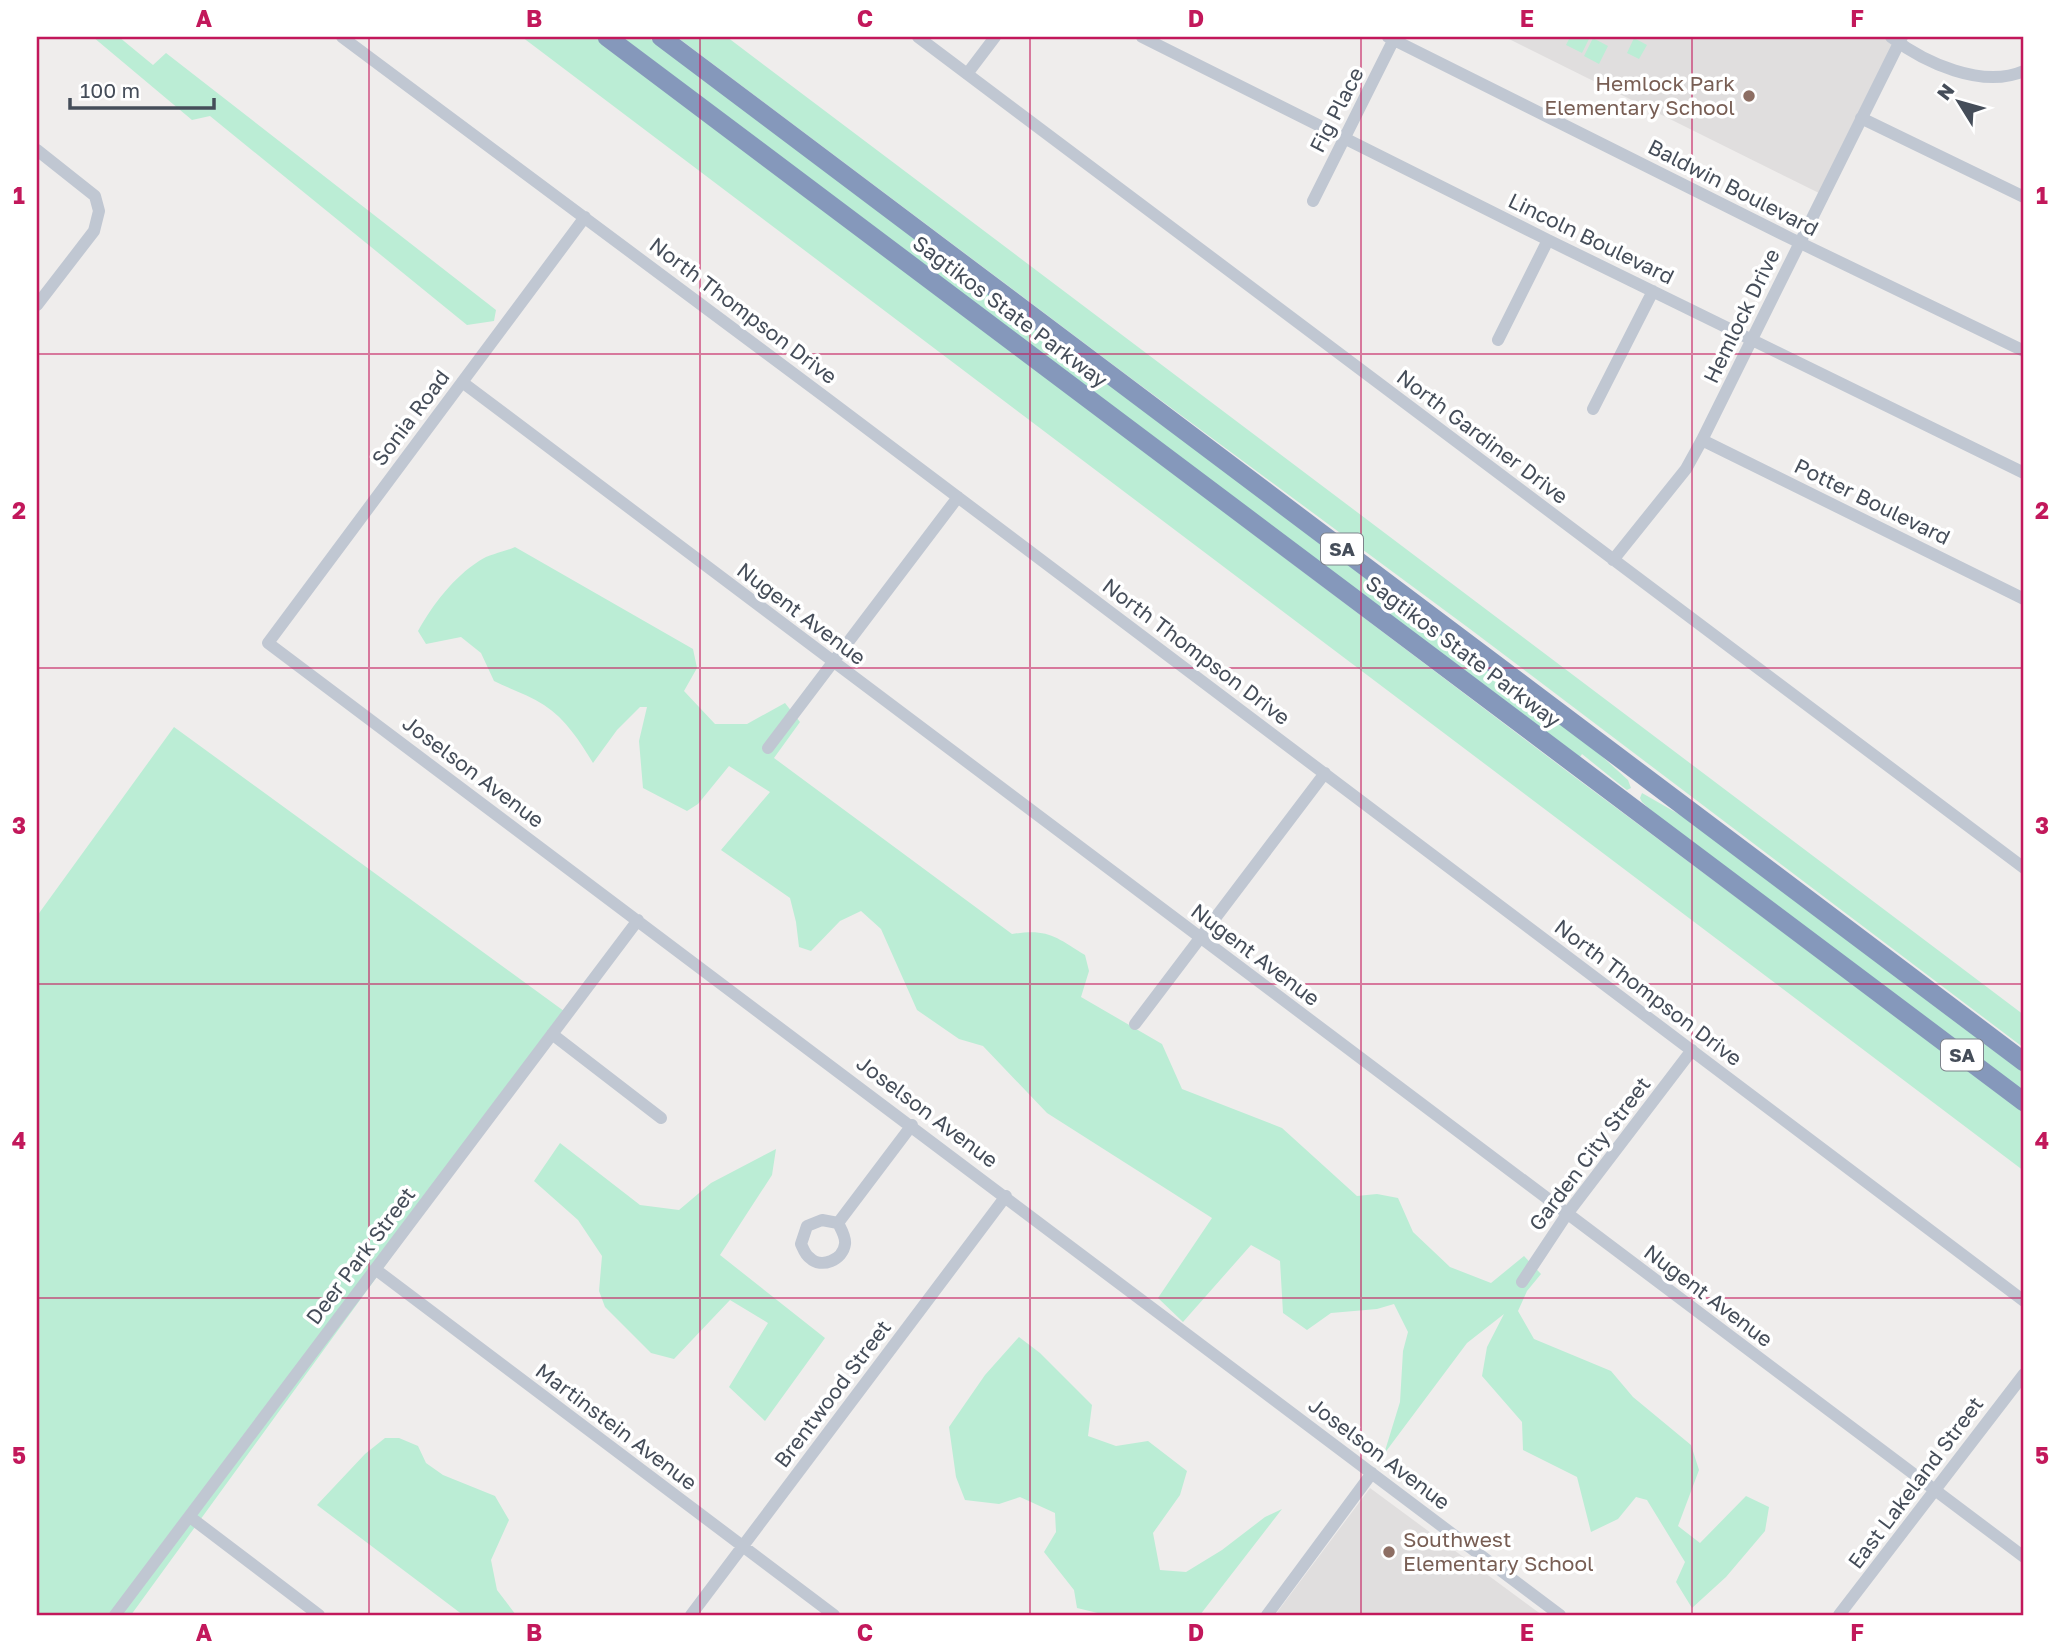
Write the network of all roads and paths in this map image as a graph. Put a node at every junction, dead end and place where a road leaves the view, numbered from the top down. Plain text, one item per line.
1 (342, 37) edge
2 (607, 37) edge
3 (661, 37) edge
4 (918, 37) edge
5 (995, 37) edge
6 (1142, 37) edge
7 (1393, 38) edge
8 (1897, 39) edge
9 (2024, 71) edge
10 (967, 74) junction
11 (1861, 118) junction
12 (1344, 138) junction
13 (37, 149) edge
14 (2024, 197) edge
15 (1313, 201) dead end
16 (585, 217) junction
17 (1548, 240) junction
18 (1800, 243) junction
19 (1653, 291) junction
20 (37, 305) edge
21 (1752, 339) junction
22 (1498, 340) dead end
23 (2024, 351) edge
24 (462, 382) junction
25 (1593, 409) dead end
26 (1702, 440) junction
27 (2024, 473) edge
28 (958, 497) junction
29 (1613, 559) junction
30 (2024, 599) edge
31 (268, 643) joint
32 (833, 663) junction
33 (768, 748) dead end
34 (1325, 774) junction
35 (2024, 868) edge
36 (638, 920) junction
37 (1200, 937) junction
38 (1135, 1024) dead end
39 (552, 1034) junction
40 (1692, 1050) junction
41 (2024, 1062) edge
42 (2024, 1102) edge
43 (662, 1118) dead end
44 (912, 1125) junction
45 (1006, 1196) junction
46 (1567, 1214) junction
47 (838, 1223) dead end
48 (375, 1269) junction
49 (1522, 1282) dead end
50 (2024, 1301) edge
51 (2024, 1374) edge
52 (1372, 1473) junction
53 (1934, 1490) junction
54 (190, 1517) junction
55 (743, 1546) junction
56 (2024, 1557) edge
57 (115, 1615) edge
58 (319, 1615) edge
59 (691, 1615) edge
60 (834, 1615) edge
61 (1267, 1615) edge
62 (1560, 1615) edge
63 (1839, 1615) edge

1 - 16 street, North Thompson Drive
2 - 42 highway, Sagtikos State Parkway / SA
3 - 41 highway, Sagtikos State Parkway / SA
4 - 10 street, North Gardiner Drive
5 - 10 street
6 - 12 street, Lincoln Boulevard
7 - 12 street, Fig Place
7 - 18 street, Baldwin Boulevard
8 - 9 street
8 - 11 street, Hemlock Drive
10 - 29 street, North Gardiner Drive
11 - 14 street
11 - 18 street, Hemlock Drive
12 - 15 street, Fig Place
12 - 17 street, Lincoln Boulevard
13 - 20 street
16 - 24 street, Sonia Road
16 - 28 street, North Thompson Drive
17 - 19 street, Lincoln Boulevard
17 - 22 street
18 - 21 street, Hemlock Drive
18 - 23 street, Baldwin Boulevard
19 - 21 street, Lincoln Boulevard
19 - 25 street
21 - 26 street, Hemlock Drive
21 - 27 street, Lincoln Boulevard
24 - 31 street, Sonia Road
24 - 32 street, Nugent Avenue
26 - 29 street, Hemlock Drive
26 - 30 street, Potter Boulevard
28 - 32 street
28 - 34 street, North Thompson Drive
29 - 35 street, North Gardiner Drive
31 - 36 street, Joselson Avenue
32 - 33 street
32 - 37 street, Nugent Avenue
34 - 37 street
34 - 40 street, North Thompson Drive
36 - 39 street, Deer Park Street
36 - 44 street, Joselson Avenue
37 - 38 street
37 - 46 street, Nugent Avenue
39 - 43 street
39 - 48 street, Deer Park Street
40 - 46 street, Garden City Street
40 - 50 street, North Thompson Drive
44 - 45 street, Joselson Avenue
44 - 47 street
45 - 52 street, Joselson Avenue
45 - 55 street, Brentwood Street
46 - 49 street, Garden City Street
46 - 53 street, Nugent Avenue
48 - 54 street, Deer Park Street
48 - 55 street, Martinstein Avenue
51 - 53 street, East Lakeland Street
52 - 61 street
52 - 62 street, Joselson Avenue
53 - 56 street, Nugent Avenue
53 - 63 street, East Lakeland Street
54 - 57 street, Deer Park Street
54 - 58 street
55 - 59 street, Brentwood Street
55 - 60 street, Martinstein Avenue

